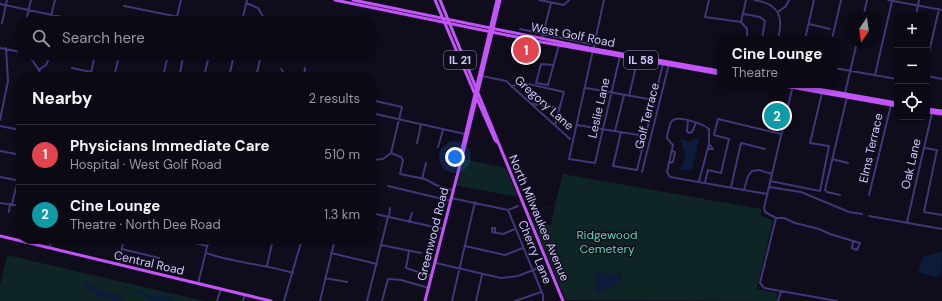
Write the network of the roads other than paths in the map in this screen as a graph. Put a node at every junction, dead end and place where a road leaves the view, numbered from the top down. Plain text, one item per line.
1 (7, 0) edge
2 (31, 0) edge
3 (55, 0) edge
4 (181, 0) edge
5 (335, 0) edge
6 (353, 0) edge
7 (435, 0) edge
8 (440, 0) edge
9 (497, 0) edge
10 (500, 0) edge
11 (539, 0) edge
12 (569, 0) edge
13 (604, 0) edge
14 (709, 0) edge
15 (746, 0) edge
16 (754, 0) edge
17 (789, 0) edge
18 (814, 0) edge
19 (842, 0) edge
20 (867, 0) edge
21 (890, 0) edge
22 (919, 0) edge
23 (247, 2) edge
24 (550, 2) junction
25 (0, 4) edge
26 (6, 5) junction
27 (918, 5) junction
28 (124, 6) dead end
29 (438, 7) junction
30 (940, 9) edge
31 (28, 10) junction
32 (778, 12) junction
33 (864, 12) edge
34 (917, 12) edge
35 (52, 14) junction
36 (744, 14) junction
37 (27, 16) edge
38 (60, 16) edge
39 (177, 16) joint
40 (243, 16) edge
41 (263, 16) edge
42 (435, 16) junction
43 (443, 18) junction
44 (448, 19) junction
45 (495, 19) junction
46 (444, 22) junction
47 (741, 22) junction
48 (2, 23) dead end
49 (450, 23) junction
50 (491, 23) junction
51 (809, 24) junction
52 (484, 26) junction
53 (520, 29) dead end
54 (830, 29) dead end
55 (491, 30) junction
56 (503, 30) junction
57 (498, 33) junction
58 (747, 36) edge
59 (762, 36) edge
60 (779, 36) edge
61 (806, 36) edge
62 (833, 36) edge
63 (542, 38) junction
64 (490, 39) junction
65 (590, 44) dead end
66 (559, 45) junction
67 (0, 48) edge
68 (6, 48) junction
69 (856, 48) edge
70 (930, 49) edge
71 (594, 50) junction
72 (16, 51) edge
73 (620, 56) junction
74 (638, 58) junction
75 (32, 60) edge
76 (48, 60) edge
77 (94, 60) edge
78 (117, 60) edge
79 (166, 60) edge
80 (182, 60) edge
81 (208, 60) edge
82 (233, 60) edge
83 (260, 60) edge
84 (663, 64) junction
85 (669, 64) junction
86 (553, 65) junction
87 (72, 68) dead end
88 (305, 68) dead end
89 (281, 69) dead end
90 (837, 69) edge
91 (39, 70) joint
92 (850, 71) junction
93 (91, 72) joint
94 (115, 72) edge
95 (164, 72) edge
96 (180, 72) edge
97 (205, 72) edge
98 (230, 72) edge
99 (257, 72) edge
100 (283, 72) edge
101 (305, 72) edge
102 (717, 72) edge
103 (717, 73) edge
104 (875, 75) junction
105 (480, 76) junction
106 (930, 77) edge
107 (894, 78) edge
108 (473, 79) junction
109 (942, 79) edge
110 (476, 87) junction
111 (512, 87) junction
112 (586, 88) junction
113 (793, 88) edge
114 (802, 88) edge
115 (804, 88) edge
116 (476, 93) junction
117 (612, 93) junction
118 (822, 93) junction
119 (624, 95) junction
120 (629, 96) junction
121 (846, 96) junction
122 (477, 98) junction
123 (654, 100) junction
124 (376, 101) edge
125 (531, 104) junction
126 (891, 105) joint
127 (894, 105) edge
128 (480, 106) junction
129 (559, 108) junction
130 (474, 109) junction
131 (930, 110) edge
132 (933, 111) junction
133 (942, 113) edge
134 (376, 114) edge
135 (0, 120) edge
136 (400, 120) junction
137 (688, 121) junction
138 (696, 123) junction
139 (421, 124) junction
140 (555, 125) junction
141 (577, 125) junction
142 (0, 126) edge
143 (16, 129) edge
144 (603, 129) junction
145 (443, 130) junction
146 (615, 131) junction
147 (621, 132) junction
148 (465, 134) junction
149 (781, 134) junction
150 (645, 136) junction
151 (570, 139) dead end
152 (497, 142) junction
153 (417, 143) dead end
154 (709, 144) junction
155 (438, 147) dead end
156 (924, 148) junction
157 (708, 149) junction
158 (766, 149) dead end
159 (0, 151) edge
160 (391, 153) junction
161 (16, 154) edge
162 (832, 159) junction
163 (376, 160) edge
164 (426, 163) dead end
165 (848, 163) dead end
166 (458, 170) junction
167 (642, 172) dead end
168 (772, 174) junction
169 (0, 177) edge
170 (422, 179) junction
171 (16, 180) edge
172 (699, 181) junction
173 (770, 181) junction
174 (705, 182) junction
175 (388, 186) dead end
176 (16, 187) edge
177 (731, 187) junction
178 (769, 187) junction
179 (453, 190) junction
180 (744, 190) junction
181 (767, 194) junction
182 (869, 194) dead end
183 (840, 195) dead end
184 (451, 199) junction
185 (475, 202) junction
186 (0, 203) edge
187 (11, 204) junction
188 (16, 205) edge
189 (518, 206) dead end
190 (390, 208) dead end
191 (508, 210) junction
192 (9, 212) dead end
193 (412, 213) dead end
194 (376, 214) edge
195 (862, 214) dead end
196 (942, 215) edge
197 (869, 216) dead end
198 (388, 217) junction
199 (776, 218) junction
200 (409, 222) junction
201 (907, 222) junction
202 (443, 229) dead end
203 (515, 229) junction
204 (942, 229) edge
205 (495, 232) dead end
206 (0, 236) edge
207 (16, 240) edge
208 (853, 241) junction
209 (33, 244) edge
210 (51, 244) edge
211 (123, 244) edge
212 (200, 244) edge
213 (272, 244) edge
214 (301, 244) edge
215 (334, 244) edge
216 (381, 245) junction
217 (208, 246) joint
218 (465, 246) junction
219 (50, 248) junction
220 (523, 248) junction
221 (122, 249) junction
222 (409, 251) junction
223 (206, 253) junction
224 (332, 253) junction
225 (421, 253) dead end
226 (159, 258) dead end
227 (377, 264) junction
228 (436, 264) junction
229 (118, 265) junction
230 (267, 266) junction
231 (543, 266) dead end
232 (460, 269) junction
233 (532, 270) junction
234 (293, 273) junction
235 (482, 275) junction
236 (432, 277) junction
237 (325, 278) junction
238 (346, 282) dead end
239 (198, 284) junction
240 (429, 288) junction
241 (221, 289) junction
242 (781, 291) junction
243 (542, 292) junction
244 (245, 295) junction
245 (521, 300) edge
246 (216, 301) edge
247 (244, 301) edge
248 (270, 301) edge
249 (284, 301) edge
250 (320, 301) edge
251 (367, 301) edge
252 (382, 301) edge
253 (425, 301) edge
254 (452, 301) edge
255 (476, 301) edge
256 (515, 301) edge
257 (543, 301) edge
258 (564, 301) edge
259 (778, 301) edge
260 (837, 301) edge

1 - 26 street
2 - 31 street
3 - 35 street
4 - 39 street
5 - 46 main road, West Golf Road / IL 58
6 - 42 main road, West Golf Road / IL 58
7 - 29 main road, North Milwaukee Avenue / IL 21
8 - 44 main road, North Milwaukee Avenue / IL 21
9 - 50 main road
10 - 45 main road
11 - 24 street
12 - 24 street
13 - 71 street
14 - 47 street
15 - 36 street
16 - 32 street
17 - 32 street
18 - 51 street
19 - 62 street
20 - 33 street
21 - 27 street
21 - 104 street
22 - 27 street
23 - 40 street
23 - 41 street
24 - 63 street
25 - 26 street
26 - 31 street
26 - 48 street
27 - 30 street
27 - 34 street
28 - 39 street
29 - 42 main road
29 - 43 main road, North Milwaukee Avenue / IL 21
30 - 70 street
31 - 35 street
31 - 37 street
32 - 60 street
35 - 38 street
36 - 47 street
36 - 59 street
42 - 43 main road, West Golf Road / IL 58
43 - 44 main road, West Golf Road / IL 58
43 - 46 main road, North Milwaukee Avenue / IL 21
44 - 49 main road, North Milwaukee Avenue / IL 21
44 - 52 main road, West Golf Road / IL 58
45 - 55 main road
45 - 56 main road
46 - 49 main road, West Golf Road / IL 58
46 - 116 main road, North Milwaukee Avenue / IL 21
47 - 58 street
49 - 55 main road, West Golf Road / IL 58
49 - 108 main road, North Milwaukee Avenue / IL 21
50 - 52 main road
50 - 55 main road
51 - 54 street
51 - 61 street
52 - 55 main road, West Golf Road / IL 58
53 - 63 street
55 - 56 main road, West Golf Road / IL 58
55 - 57 main road, West Golf Road / IL 58
55 - 64 main road
55 - 105 main road
56 - 63 main road, West Golf Road / IL 58
57 - 63 main road, West Golf Road / IL 58
57 - 64 main road
63 - 65 street
63 - 66 main road, West Golf Road / IL 58
63 - 71 main road, West Golf Road / IL 58
64 - 105 main road
66 - 71 main road, West Golf Road / IL 58
66 - 86 street
67 - 68 street
68 - 72 street
68 - 135 street
69 - 92 street
71 - 73 main road, West Golf Road / IL 58
71 - 74 main road, West Golf Road / IL 58
71 - 112 street
73 - 74 main road, West Golf Road / IL 58
73 - 117 street, Leslie Lane
74 - 84 main road, West Golf Road / IL 58
74 - 85 main road, West Golf Road / IL 58
74 - 120 street
75 - 91 street
76 - 91 street
77 - 93 street
78 - 94 street
79 - 95 street
80 - 96 street
81 - 97 street
82 - 98 street
83 - 99 street
84 - 85 main road, West Golf Road / IL 58
84 - 123 street
85 - 102 main road, West Golf Road / IL 58
85 - 103 main road, West Golf Road / IL 58
85 - 167 street, Golf Terrace
86 - 86 street
87 - 93 street
88 - 101 street
89 - 100 street
90 - 92 street
92 - 104 street
92 - 121 street
104 - 107 street
105 - 108 main road
105 - 110 main road
105 - 111 street, Gregory Lane
105 - 116 main road
106 - 109 street
108 - 110 main road, North Milwaukee Avenue / IL 21
110 - 116 main road, North Milwaukee Avenue / IL 21
111 - 125 street, Gregory Lane
111 - 129 street
112 - 117 street
112 - 141 street
113 - 149 street
114 - 118 main road
115 - 121 main road
116 - 122 main road, North Milwaukee Avenue / IL 21
116 - 148 main road
116 - 152 main road, North Milwaukee Avenue / IL 21
117 - 119 street
117 - 144 street, Leslie Lane
118 - 121 main road
118 - 173 street
119 - 120 street
119 - 146 street
120 - 123 street
121 - 126 main road
121 - 127 main road
121 - 162 street
122 - 128 main road, North Milwaukee Avenue / IL 21
122 - 130 main road
123 - 150 street
124 - 136 street
125 - 129 street
125 - 140 street, Gregory Lane
126 - 182 street, Elms Terrace
128 - 130 main road
128 - 152 main road, North Milwaukee Avenue / IL 21
129 - 140 street
130 - 166 main road
131 - 132 main road
132 - 133 main road
132 - 156 street, Oak Lane
134 - 136 street
136 - 139 street
136 - 160 street
137 - 138 street
137 - 138 street
137 - 172 street
138 - 154 street
139 - 145 street
139 - 153 street
140 - 151 street, Gregory Lane
141 - 144 street
141 - 144 street, Leslie Lane
142 - 143 street
144 - 146 street
145 - 148 street
145 - 155 street
146 - 147 street
147 - 150 street
147 - 150 street
148 - 166 main road
149 - 168 street
149 - 174 street
152 - 258 main road, North Milwaukee Avenue
154 - 157 street
154 - 157 street
156 - 196 street
156 - 201 street, Oak Lane
157 - 172 street
158 - 177 street
159 - 161 street
160 - 163 street
160 - 170 street
162 - 165 street
162 - 183 street
164 - 170 street
166 - 179 main road, Greenwood Road
168 - 173 street
168 - 180 street
169 - 171 street
170 - 179 street
172 - 174 street
173 - 178 street
174 - 177 street
175 - 184 street
176 - 187 street
177 - 180 street
178 - 181 street
178 - 195 street
179 - 184 main road, Greenwood Road
180 - 181 street
181 - 199 street
184 - 185 street
184 - 228 main road, Greenwood Road
185 - 191 street
185 - 218 street
186 - 187 street
187 - 188 street
187 - 192 street
189 - 191 street
190 - 198 street
191 - 203 street, Cherry Lane
193 - 200 street
194 - 198 street
197 - 201 street
198 - 200 street
198 - 216 street
199 - 208 street
199 - 242 street
200 - 202 street
201 - 204 street
203 - 205 street
203 - 220 street, Cherry Lane
206 - 207 main road, Central Road
208 - 208 street
209 - 219 main road, Central Road
210 - 219 street
211 - 221 street
212 - 217 street
213 - 230 street
214 - 234 street
215 - 224 street
216 - 222 street
216 - 227 street
217 - 223 street
218 - 220 street
218 - 232 street
219 - 229 main road, Central Road
220 - 233 street, Cherry Lane
221 - 226 street
221 - 229 street
222 - 225 street
222 - 236 street
223 - 230 street
223 - 239 street
224 - 227 street
224 - 237 street
227 - 251 street
228 - 232 street
228 - 236 main road, Greenwood Road
229 - 239 main road, Central Road
230 - 234 street
231 - 233 street
232 - 235 street
232 - 254 street
233 - 235 street
233 - 243 street, Cherry Lane
234 - 249 street
235 - 255 street
236 - 240 main road, Greenwood Road
237 - 238 street
237 - 250 street
239 - 241 main road, Central Road
240 - 252 street
240 - 253 main road, Greenwood Road
241 - 244 main road, Central Road
241 - 246 street
242 - 259 street
242 - 260 street
243 - 245 street
243 - 257 street, Cherry Lane
244 - 247 street
244 - 248 main road, Central Road
245 - 256 street

